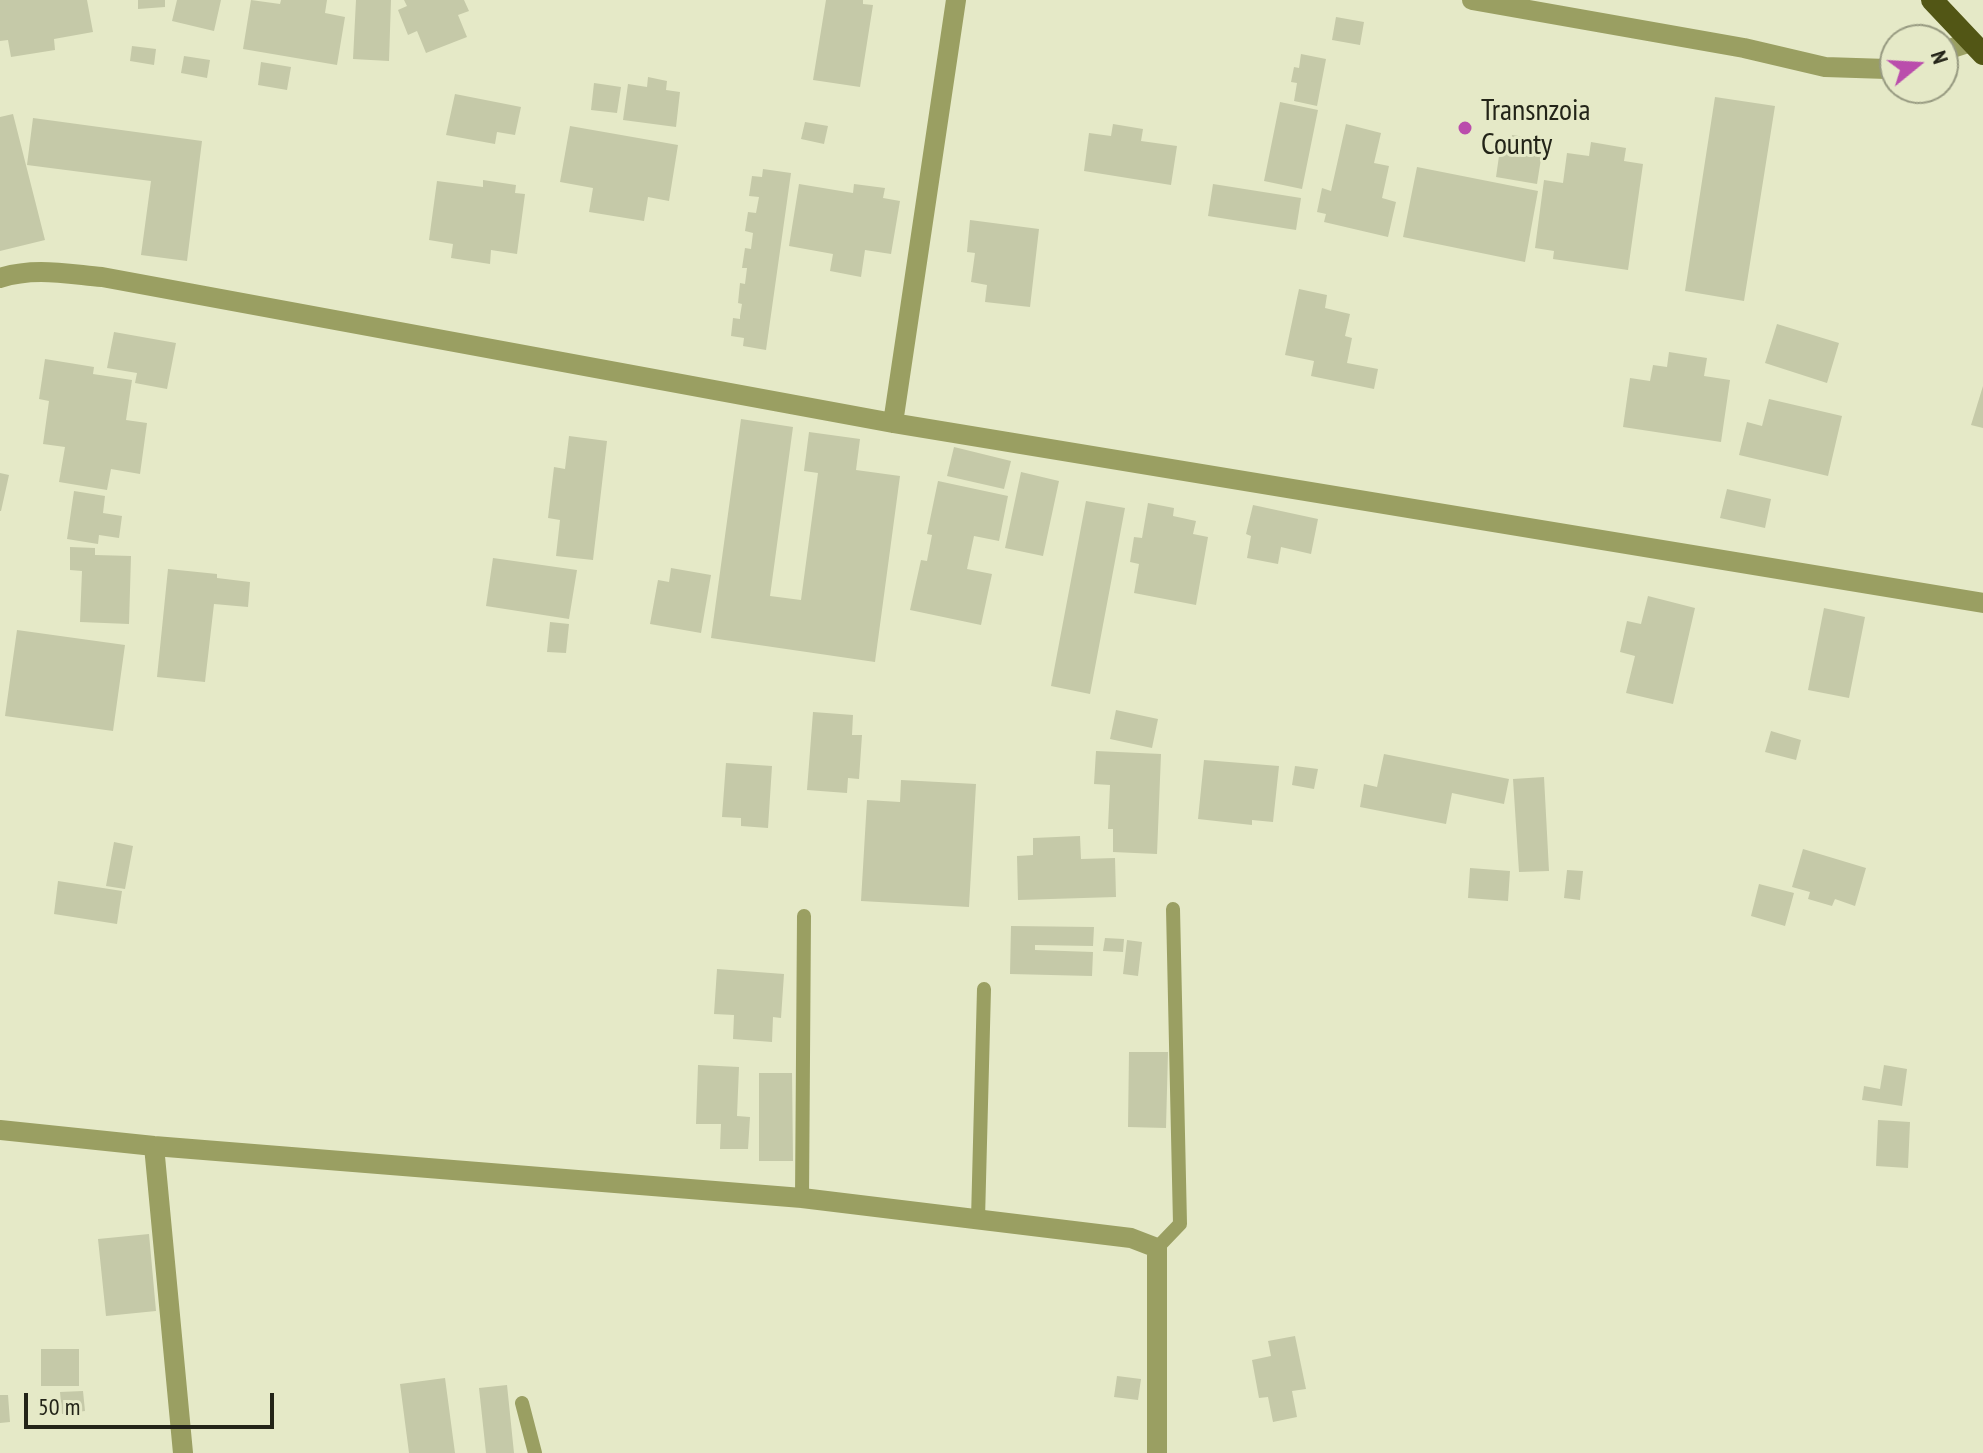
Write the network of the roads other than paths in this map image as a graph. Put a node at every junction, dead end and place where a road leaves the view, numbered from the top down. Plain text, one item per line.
1 (956, 0) edge
2 (1472, 0) edge
3 (1932, 0) edge
4 (1977, 48) edge
5 (1879, 69) edge
6 (0, 278) edge
7 (893, 423) junction
8 (1983, 603) edge
9 (1173, 909) dead end
10 (804, 916) dead end
11 (984, 989) dead end
12 (0, 1130) edge
13 (154, 1146) junction
14 (802, 1198) junction
15 (978, 1219) junction
16 (1157, 1248) junction
17 (522, 1403) dead end
18 (183, 1453) edge
19 (535, 1453) edge
20 (1157, 1453) edge

1 - 7 street
2 - 5 street
3 - 4 highway
6 - 7 street
7 - 8 street
9 - 16 lane
10 - 14 lane
11 - 15 lane
12 - 13 street
13 - 14 street
13 - 18 street
14 - 15 street
15 - 16 street
16 - 20 street
17 - 19 lane

